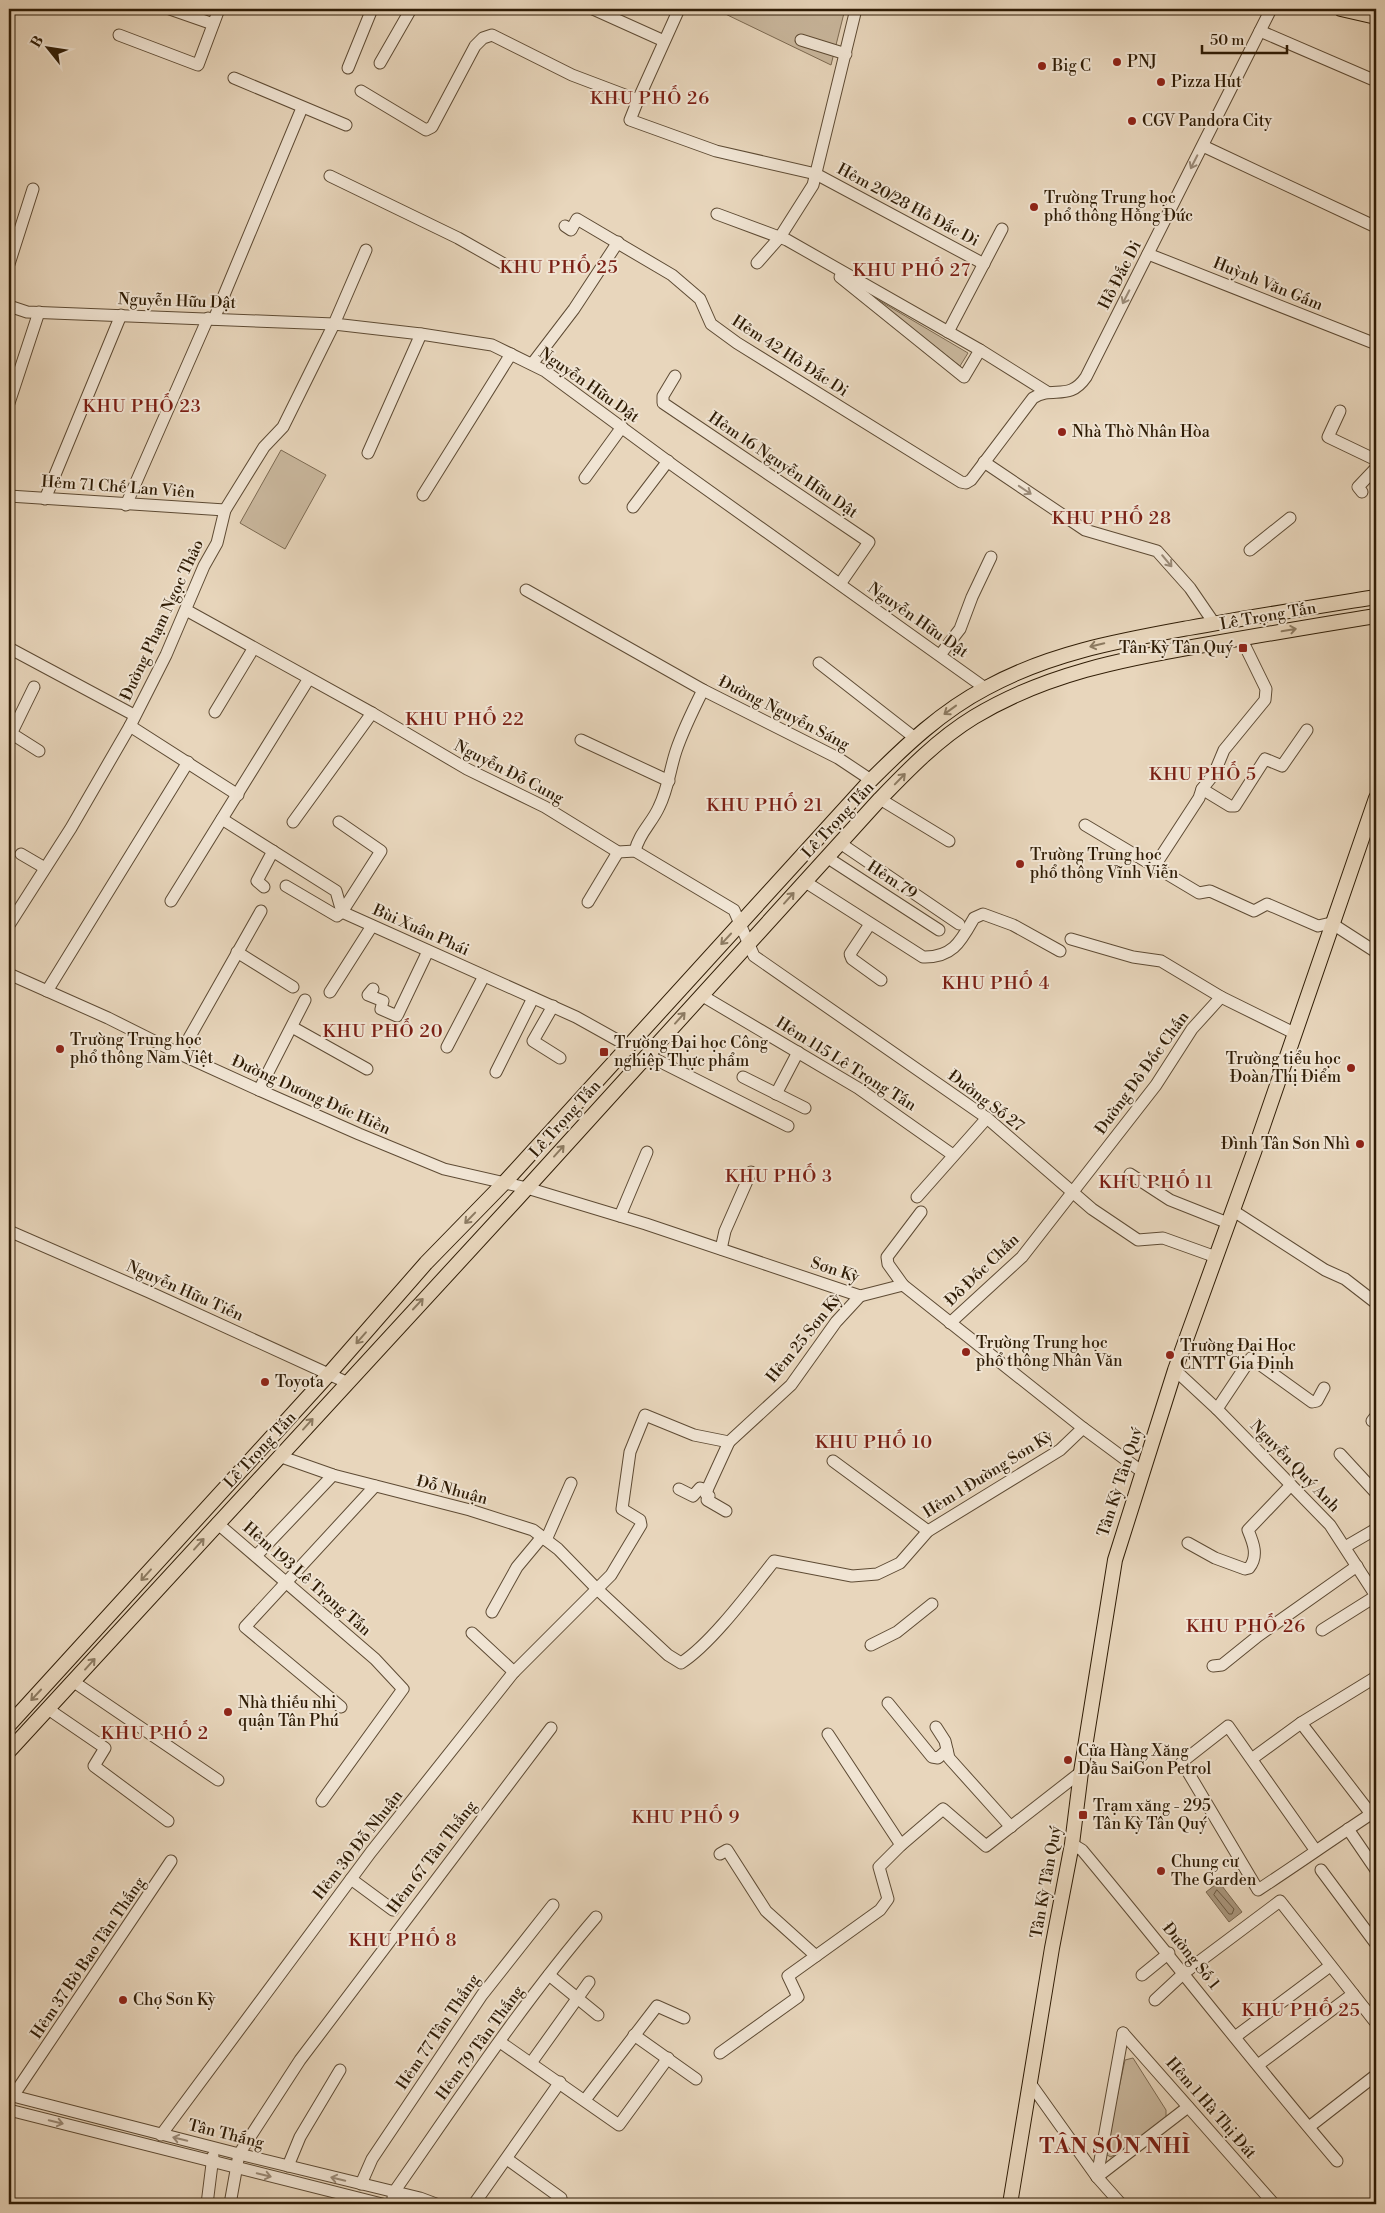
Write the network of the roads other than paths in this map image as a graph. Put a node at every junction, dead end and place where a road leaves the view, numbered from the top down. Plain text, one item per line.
1 (170, 9) edge
2 (219, 9) edge
3 (372, 9) edge
4 (411, 9) edge
5 (593, 9) edge
6 (679, 9) edge
7 (856, 9) edge
8 (1271, 9) edge
9 (1341, 9) edge
10 (1376, 17) edge
11 (213, 24) junction
12 (1260, 31) junction
13 (119, 35) dead end
14 (801, 40) dead end
15 (664, 41) junction
16 (846, 54) junction
17 (380, 63) dead end
18 (348, 68) dead end
19 (234, 78) dead end
20 (1376, 81) edge
21 (362, 91) dead end
22 (638, 100) junction
23 (302, 108) junction
24 (346, 125) dead end
25 (1203, 146) junction
26 (816, 174) junction
27 (330, 176) dead end
28 (33, 189) dead end
29 (717, 214) dead end
30 (565, 226) dead end
31 (1376, 227) edge
32 (1002, 229) dead end
33 (780, 237) junction
34 (618, 242) junction
35 (366, 250) dead end
36 (1148, 254) junction
37 (813, 255) junction
38 (757, 263) dead end
39 (9, 264) edge
40 (984, 264) junction
41 (511, 268) dead end
42 (9, 306) edge
43 (39, 312) junction
44 (121, 315) junction
45 (211, 318) junction
46 (334, 324) junction
47 (948, 332) junction
48 (421, 334) junction
49 (1376, 344) edge
50 (980, 350) junction
51 (511, 354) junction
52 (532, 364) junction
53 (676, 376) dead end
54 (1047, 392) junction
55 (9, 403) edge
56 (1340, 411) dead end
57 (622, 427) junction
58 (368, 453) dead end
59 (1376, 460) edge
60 (668, 461) junction
61 (984, 462) junction
62 (1376, 468) edge
63 (585, 478) dead end
64 (1362, 492) dead end
65 (423, 495) dead end
66 (9, 496) edge
67 (45, 499) junction
68 (126, 505) junction
69 (633, 506) dead end
70 (225, 510) junction
71 (1290, 518) dead end
72 (1250, 550) dead end
73 (991, 557) dead end
74 (840, 584) junction
75 (526, 590) dead end
76 (1376, 596) edge
77 (186, 610) junction
78 (1376, 616) edge
79 (1214, 624) junction
80 (1241, 638) junction
81 (9, 648) edge
82 (253, 648) junction
83 (940, 656) junction
84 (819, 662) dead end
85 (308, 680) junction
86 (34, 687) dead end
87 (985, 688) junction
88 (703, 690) junction
89 (215, 712) dead end
90 (372, 713) junction
91 (132, 720) junction
92 (1307, 730) dead end
93 (10, 733) edge
94 (915, 738) junction
95 (581, 740) dead end
96 (39, 751) dead end
97 (188, 762) junction
98 (669, 780) junction
99 (871, 780) junction
100 (1202, 788) junction
101 (238, 795) junction
102 (1376, 798) edge
103 (880, 799) junction
104 (222, 819) junction
105 (293, 822) dead end
106 (339, 822) dead end
107 (1086, 825) dead end
108 (949, 841) dead end
109 (840, 843) junction
110 (273, 851) junction
111 (636, 851) junction
112 (618, 852) junction
113 (21, 854) dead end
114 (828, 858) junction
115 (1154, 867) junction
116 (45, 868) junction
117 (804, 881) junction
118 (286, 886) dead end
119 (264, 887) dead end
120 (171, 901) dead end
121 (588, 902) dead end
122 (261, 911) dead end
123 (342, 912) junction
124 (1332, 923) junction
125 (740, 924) junction
126 (870, 924) junction
127 (959, 924) dead end
128 (9, 925) edge
129 (372, 926) junction
130 (939, 930) dead end
131 (1071, 939) dead end
132 (748, 943) junction
133 (428, 950) junction
134 (1060, 951) dead end
135 (237, 952) junction
136 (1376, 952) edge
137 (9, 974) edge
138 (484, 976) junction
139 (881, 980) dead end
140 (293, 987) dead end
141 (373, 989) dead end
142 (47, 991) junction
143 (330, 992) dead end
144 (701, 995) junction
145 (1221, 997) junction
146 (533, 998) junction
147 (305, 1000) dead end
148 (553, 1006) junction
149 (292, 1027) junction
150 (1294, 1033) junction
151 (628, 1046) junction
152 (447, 1047) dead end
153 (798, 1052) junction
154 (180, 1054) junction
155 (647, 1055) junction
156 (560, 1058) dead end
157 (367, 1069) dead end
158 (496, 1072) dead end
159 (743, 1078) dead end
160 (259, 1090) junction
161 (776, 1094) junction
162 (805, 1108) dead end
163 (987, 1118) junction
164 (788, 1126) dead end
165 (647, 1152) dead end
166 (953, 1155) junction
167 (751, 1172) dead end
168 (1130, 1174) dead end
169 (504, 1183) junction
170 (526, 1188) junction
171 (1072, 1193) junction
172 (917, 1196) dead end
173 (921, 1212) dead end
174 (620, 1216) junction
175 (1230, 1217) junction
176 (9, 1231) edge
177 (721, 1249) junction
178 (1216, 1257) junction
179 (903, 1285) junction
180 (860, 1296) junction
181 (1376, 1303) edge
182 (950, 1322) junction
183 (1175, 1370) junction
184 (329, 1374) junction
185 (346, 1382) junction
186 (1324, 1388) dead end
187 (1217, 1409) junction
188 (1083, 1428) junction
189 (728, 1442) junction
190 (1340, 1454) dead end
191 (279, 1456) junction
192 (834, 1461) dead end
193 (1142, 1471) junction
194 (334, 1475) junction
195 (571, 1482) dead end
196 (1291, 1485) junction
197 (375, 1486) junction
198 (678, 1489) dead end
199 (707, 1490) junction
200 (1376, 1493) edge
201 (726, 1511) dead end
202 (217, 1523) junction
203 (1376, 1529) edge
204 (928, 1531) junction
205 (544, 1538) junction
206 (1188, 1543) dead end
207 (1345, 1547) junction
208 (256, 1556) junction
209 (1357, 1566) junction
210 (890, 1568) joint
211 (286, 1582) junction
212 (597, 1589) junction
213 (1376, 1596) edge
214 (932, 1604) dead end
215 (492, 1612) dead end
216 (1322, 1630) dead end
217 (472, 1633) dead end
218 (871, 1645) dead end
219 (1213, 1666) dead end
220 (514, 1672) junction
221 (1376, 1677) edge
222 (74, 1682) junction
223 (888, 1703) dead end
224 (341, 1707) dead end
225 (48, 1709) junction
226 (1301, 1723) junction
227 (9, 1725) edge
228 (936, 1727) dead end
229 (551, 1728) dead end
230 (828, 1734) dead end
231 (947, 1750) junction
232 (9, 1751) edge
233 (1252, 1758) junction
234 (1080, 1772) junction
235 (218, 1780) dead end
236 (322, 1801) dead end
237 (168, 1822) dead end
238 (1011, 1826) junction
239 (1348, 1829) junction
240 (1072, 1844) junction
241 (900, 1845) junction
242 (1316, 1851) junction
243 (720, 1854) dead end
244 (171, 1862) dead end
245 (1321, 1870) dead end
246 (1376, 1870) edge
247 (351, 1879) junction
248 (553, 1905) dead end
249 (393, 1910) dead end
250 (596, 1917) dead end
251 (1376, 1944) edge
252 (1169, 1953) junction
253 (816, 1956) junction
254 (1330, 1966) junction
255 (1184, 1973) junction
256 (549, 1975) junction
257 (1142, 1975) dead end
258 (590, 1982) dead end
259 (1353, 1994) junction
260 (576, 1999) junction
261 (1155, 2000) dead end
262 (598, 2015) dead end
263 (684, 2018) dead end
264 (1376, 2023) edge
265 (634, 2036) junction
266 (1235, 2037) junction
267 (500, 2042) junction
268 (720, 2053) dead end
269 (668, 2058) junction
270 (531, 2063) junction
271 (1258, 2065) junction
272 (340, 2070) dead end
273 (1376, 2075) edge
274 (696, 2079) dead end
275 (560, 2082) junction
276 (1030, 2083) junction
277 (11, 2095) edge
278 (584, 2100) junction
279 (1188, 2107) junction
280 (9, 2110) edge
281 (1309, 2127) junction
282 (161, 2135) junction
283 (214, 2148) junction
284 (239, 2154) junction
285 (507, 2159) junction
286 (1338, 2161) dead end
287 (212, 2162) junction
288 (288, 2166) junction
289 (235, 2168) junction
290 (1096, 2177) junction
291 (361, 2184) junction
292 (394, 2192) junction
293 (207, 2204) edge
294 (230, 2204) edge
295 (382, 2204) edge
296 (392, 2204) edge
297 (436, 2204) edge
298 (474, 2204) edge
299 (556, 2204) edge
300 (1010, 2204) edge
301 (1121, 2204) edge
302 (1274, 2204) edge

1 - 11 street
2 - 11 street
3 - 18 street
4 - 17 street
5 - 15 street
6 - 15 street
7 - 16 street
8 - 12 street, Hồ Đắc Di
9 - 10 main road
11 - 13 street
12 - 20 street
12 - 25 street, Hồ Đắc Di
14 - 16 street
15 - 22 street
16 - 26 street
19 - 23 street
21 - 22 street
22 - 26 street, Hẻm 20/28 Hồ Đắc Di
23 - 24 street
23 - 45 street
25 - 31 street
25 -> 36 street, Hồ Đắc Di
26 - 33 street
26 - 40 street, Hẻm 20/28 Hồ Đắc Di
27 - 41 street
28 - 39 street
29 - 33 street
30 - 34 street, Hẻm 42 Hồ Đắc Di
32 - 40 street, Hẻm 20/28 Hồ Đắc Di
33 - 37 street
33 - 38 street
34 - 52 street
34 - 61 street, Hẻm 42 Hồ Đắc Di
35 - 46 street, Đường Phạm Ngọc Thảo
36 - 49 street, Huỳnh Văn Gấm
36 -> 54 street, Hồ Đắc Di
37 - 47 street
37 - 50 street
40 - 47 street, Hẻm 20/28 Hồ Đắc Di
42 - 43 street, Nguyễn Hữu Dật
43 - 44 street, Nguyễn Hữu Dật
43 - 55 street
44 - 45 street, Nguyễn Hữu Dật
44 - 67 street
45 - 46 street, Nguyễn Hữu Dật
45 - 68 street
46 - 48 street, Nguyễn Hữu Dật
46 - 70 street, Đường Phạm Ngọc Thảo
47 - 50 street
48 - 51 street, Nguyễn Hữu Dật
48 - 58 street
50 - 54 street
51 - 52 street, Nguyễn Hữu Dật
51 - 65 street
52 - 57 street, Nguyễn Hữu Dật
53 - 74 street, Hẻm 16 Nguyễn Hữu Dật
54 - 61 street
56 - 59 street
57 - 60 street, Nguyễn Hữu Dật
57 - 63 street
60 - 69 street
60 - 74 street, Nguyễn Hữu Dật
61 -> 79 street
62 - 64 street
66 - 67 street, Hẻm 71 Chế Lan Viên
67 - 68 street, Hẻm 71 Chế Lan Viên
68 - 70 street, Hẻm 71 Chế Lan Viên
70 - 77 street, Đường Phạm Ngọc Thảo
71 - 72 street
73 - 83 street
74 - 83 street, Nguyễn Hữu Dật
75 - 88 street
76 - 79 main road, Lê Trọng Tấn
77 - 82 street, Nguyễn Đỗ Cung
77 - 91 street, Đường Phạm Ngọc Thảo
80 -> 78 main road, Lê Trọng Tấn
79 -> 87 main road, Lê Trọng Tấn
80 - 100 street
103 -> 80 main road, Lê Trọng Tấn
81 - 91 street
82 - 85 street, Nguyễn Đỗ Cung
82 - 89 street
83 - 87 street, Nguyễn Hữu Dật
84 - 94 street
85 - 90 street, Nguyễn Đỗ Cung
85 - 101 street
86 - 93 street
87 -> 94 main road, Lê Trọng Tấn
88 - 98 street, Đường Nguyễn Sáng
88 - 99 street, Đường Nguyễn Sáng
90 - 105 street
90 - 112 street, Nguyễn Đỗ Cung
91 - 97 street
91 - 116 street, Đường Phạm Ngọc Thảo
92 - 100 street
93 - 96 street
94 - 99 main road, Lê Trọng Tấn
95 - 98 street
97 - 101 street
97 - 142 street
98 - 111 street, Đường Nguyễn Sáng
99 - 125 main road, Lê Trọng Tấn
100 - 115 street
101 - 104 street
102 - 124 main road, Tân Kỳ Tân Quý
103 - 108 street
103 - 109 main road, Lê Trọng Tấn
104 - 110 street
104 - 120 street
106 - 123 street
107 - 115 street
109 - 114 main road, Lê Trọng Tấn
109 - 127 street
110 - 119 street
110 - 123 street
111 - 112 street
111 - 125 street
112 - 121 street
113 - 116 street
114 - 117 main road, Lê Trọng Tấn
114 - 130 street, Hẻm 79
115 - 124 street
116 - 128 street, Đường Phạm Ngọc Thảo
117 - 126 street
132 -> 117 main road, Lê Trọng Tấn
118 - 123 street, Bùi Xuân Phái
122 - 135 street
123 - 129 street, Bùi Xuân Phái
124 - 136 street
124 - 150 main road, Tân Kỳ Tân Quý
125 - 132 street
125 -> 151 main road, Lê Trọng Tấn
126 - 134 street
126 - 139 street
129 - 133 street, Bùi Xuân Phái
129 - 143 street
131 - 145 street
132 - 144 main road, Lê Trọng Tấn
132 - 163 street, Đường Số 27
133 - 138 street, Bùi Xuân Phái
133 - 141 street
135 - 140 street
135 - 154 street
137 - 142 street, Đường Dương Đức Hiền
138 - 146 street, Bùi Xuân Phái
138 - 152 street
142 - 154 street, Đường Dương Đức Hiền
144 - 153 street, Hẻm 115 Lê Trọng Tấn
155 -> 144 main road, Lê Trọng Tấn
145 - 150 street
145 - 171 street, Đường Đô Đốc Chấn
146 - 148 street, Bùi Xuân Phái
146 - 158 street
147 - 149 street
148 - 151 street, Bùi Xuân Phái
148 - 156 street
149 - 157 street
149 - 160 street
150 - 175 main road, Tân Kỳ Tân Quý
151 - 169 main road, Lê Trọng Tấn
153 - 161 street
153 - 166 street, Hẻm 115 Lê Trọng Tấn
154 - 160 street, Đường Dương Đức Hiền
155 - 164 street
170 -> 155 main road, Lê Trọng Tấn
159 - 161 street
160 - 169 street, Đường Dương Đức Hiền
161 - 162 street
163 - 166 street
163 - 171 street, Đường Số 27
165 - 174 street
166 - 172 street
167 - 177 street
168 - 175 street
169 - 170 street, Đường Dương Đức Hiền
169 -> 184 main road, Lê Trọng Tấn
170 - 174 street, Sơn Kỳ
185 -> 170 main road, Lê Trọng Tấn
171 - 178 street, Đường Số 27
171 - 182 street, Đô Đốc Chấn
173 - 179 street
174 - 177 street, Sơn Kỳ
175 - 178 main road, Tân Kỳ Tân Quý
175 - 181 street
176 - 184 street, Nguyễn Hữu Tiến
177 - 180 street, Sơn Kỳ
178 - 183 main road, Tân Kỳ Tân Quý
179 - 180 street, Sơn Kỳ
179 - 182 street
180 - 189 street, Hẻm 25 Sơn Kỳ
182 - 188 street
183 - 187 street, Nguyễn Quý Anh
183 - 193 main road, Tân Kỳ Tân Quý
184 - 185 street, Nguyễn Hữu Tiến
184 -> 227 main road, Lê Trọng Tấn
191 -> 185 main road, Lê Trọng Tấn
186 - 187 street
187 - 196 street, Nguyễn Quý Anh
188 - 193 street
188 - 204 street, Hẻm 1 Đường Sơn Kỳ
189 - 199 street
189 - 212 street, Hẻm 30 Đỗ Nhuận
190 - 200 street
191 - 194 street, Đỗ Nhuận
191 - 202 main road, Lê Trọng Tấn
192 - 204 street
193 - 234 main road, Tân Kỳ Tân Quý
194 - 197 street, Đỗ Nhuận
194 - 208 street
195 - 205 street
196 - 206 street
196 - 207 street, Nguyễn Quý Anh
197 - 205 street, Đỗ Nhuận
197 - 211 street
198 - 199 street
199 - 201 street
202 - 208 street, Hẻm 193 Lê Trọng Tấn
222 -> 202 main road, Lê Trọng Tấn
203 - 207 street
204 - 210 street, Hẻm 1 Đường Sơn Kỳ
205 - 212 street, Đỗ Nhuận
205 - 215 street
207 - 209 street, Nguyễn Quý Anh
208 - 211 street, Hẻm 193 Lê Trọng Tấn
209 - 213 street, Nguyễn Quý Anh
209 - 219 street
210 - 212 street, Đỗ Nhuận
211 - 224 street
211 - 236 street, Hẻm 193 Lê Trọng Tấn
212 - 220 street, Hẻm 30 Đỗ Nhuận
213 - 216 street
214 - 218 street
217 - 220 street
220 - 247 street, Hẻm 30 Đỗ Nhuận
221 - 226 street
222 - 225 main road, Lê Trọng Tấn
222 - 235 street
223 - 231 street
225 - 232 main road, Lê Trọng Tấn
225 - 237 street
226 - 233 street
226 - 239 street
228 - 231 street
229 - 284 street, Hẻm 67 Tân Thắng
230 - 241 street
231 - 238 street
233 - 242 street
233 - 242 street
234 - 238 street
234 - 240 main road, Tân Kỳ Tân Quý
238 - 241 street
239 - 242 street
239 - 246 street
240 - 252 street, Đường Số 1
240 - 276 main road, Tân Kỳ Tân Quý
241 - 253 street
243 - 253 street
244 - 277 street, Hẻm 37 Bờ Bao Tân Thắng
245 - 251 street
247 - 249 street
247 - 282 street, Hẻm 30 Đỗ Nhuận
248 - 291 street, Hẻm 77 Tân Thắng
250 - 256 street, Hẻm 79 Tân Thắng
252 - 255 street, Đường Số 1
252 - 257 street
253 - 268 street
254 - 255 street
254 - 259 street
254 - 266 street
255 - 261 street
255 - 266 street, Đường Số 1
256 - 260 street
256 - 267 street, Hẻm 79 Tân Thắng
258 - 260 street
259 - 264 street
259 - 271 street
260 - 262 street
260 - 270 street
263 - 265 street
265 - 269 street
265 - 278 street
266 - 271 street, Đường Số 1
267 - 270 street
267 - 292 street, Hẻm 79 Tân Thắng
269 - 274 street
269 - 278 street
270 - 275 street
271 - 281 street, Đường Số 1
272 - 288 street
273 - 281 street
275 - 278 street
275 - 285 street
276 - 290 street
276 - 300 main road, Tân Kỳ Tân Quý
277 - 282 street, Tân Thắng
279 - 290 street
279 - 290 street, Hẻm 1 Hà Thị Đát
279 - 302 street, Hẻm 1 Hà Thị Đát
280 -> 287 street, Tân Thắng
281 - 286 street, Đường Số 1
283 -> 282 street, Tân Thắng
283 - 284 street, Tân Thắng
283 - 287 street
284 - 288 street, Tân Thắng
284 - 289 street, Hẻm 67 Tân Thắng
285 - 298 street
285 - 299 street
287 - 289 street, Tân Thắng
287 - 293 street
291 -> 288 street, Tân Thắng
289 - 294 street, Hẻm 67 Tân Thắng
289 -> 295 street, Tân Thắng
290 - 301 street
291 - 292 street, Tân Thắng
292 - 296 street
292 - 297 street, Tân Thắng

